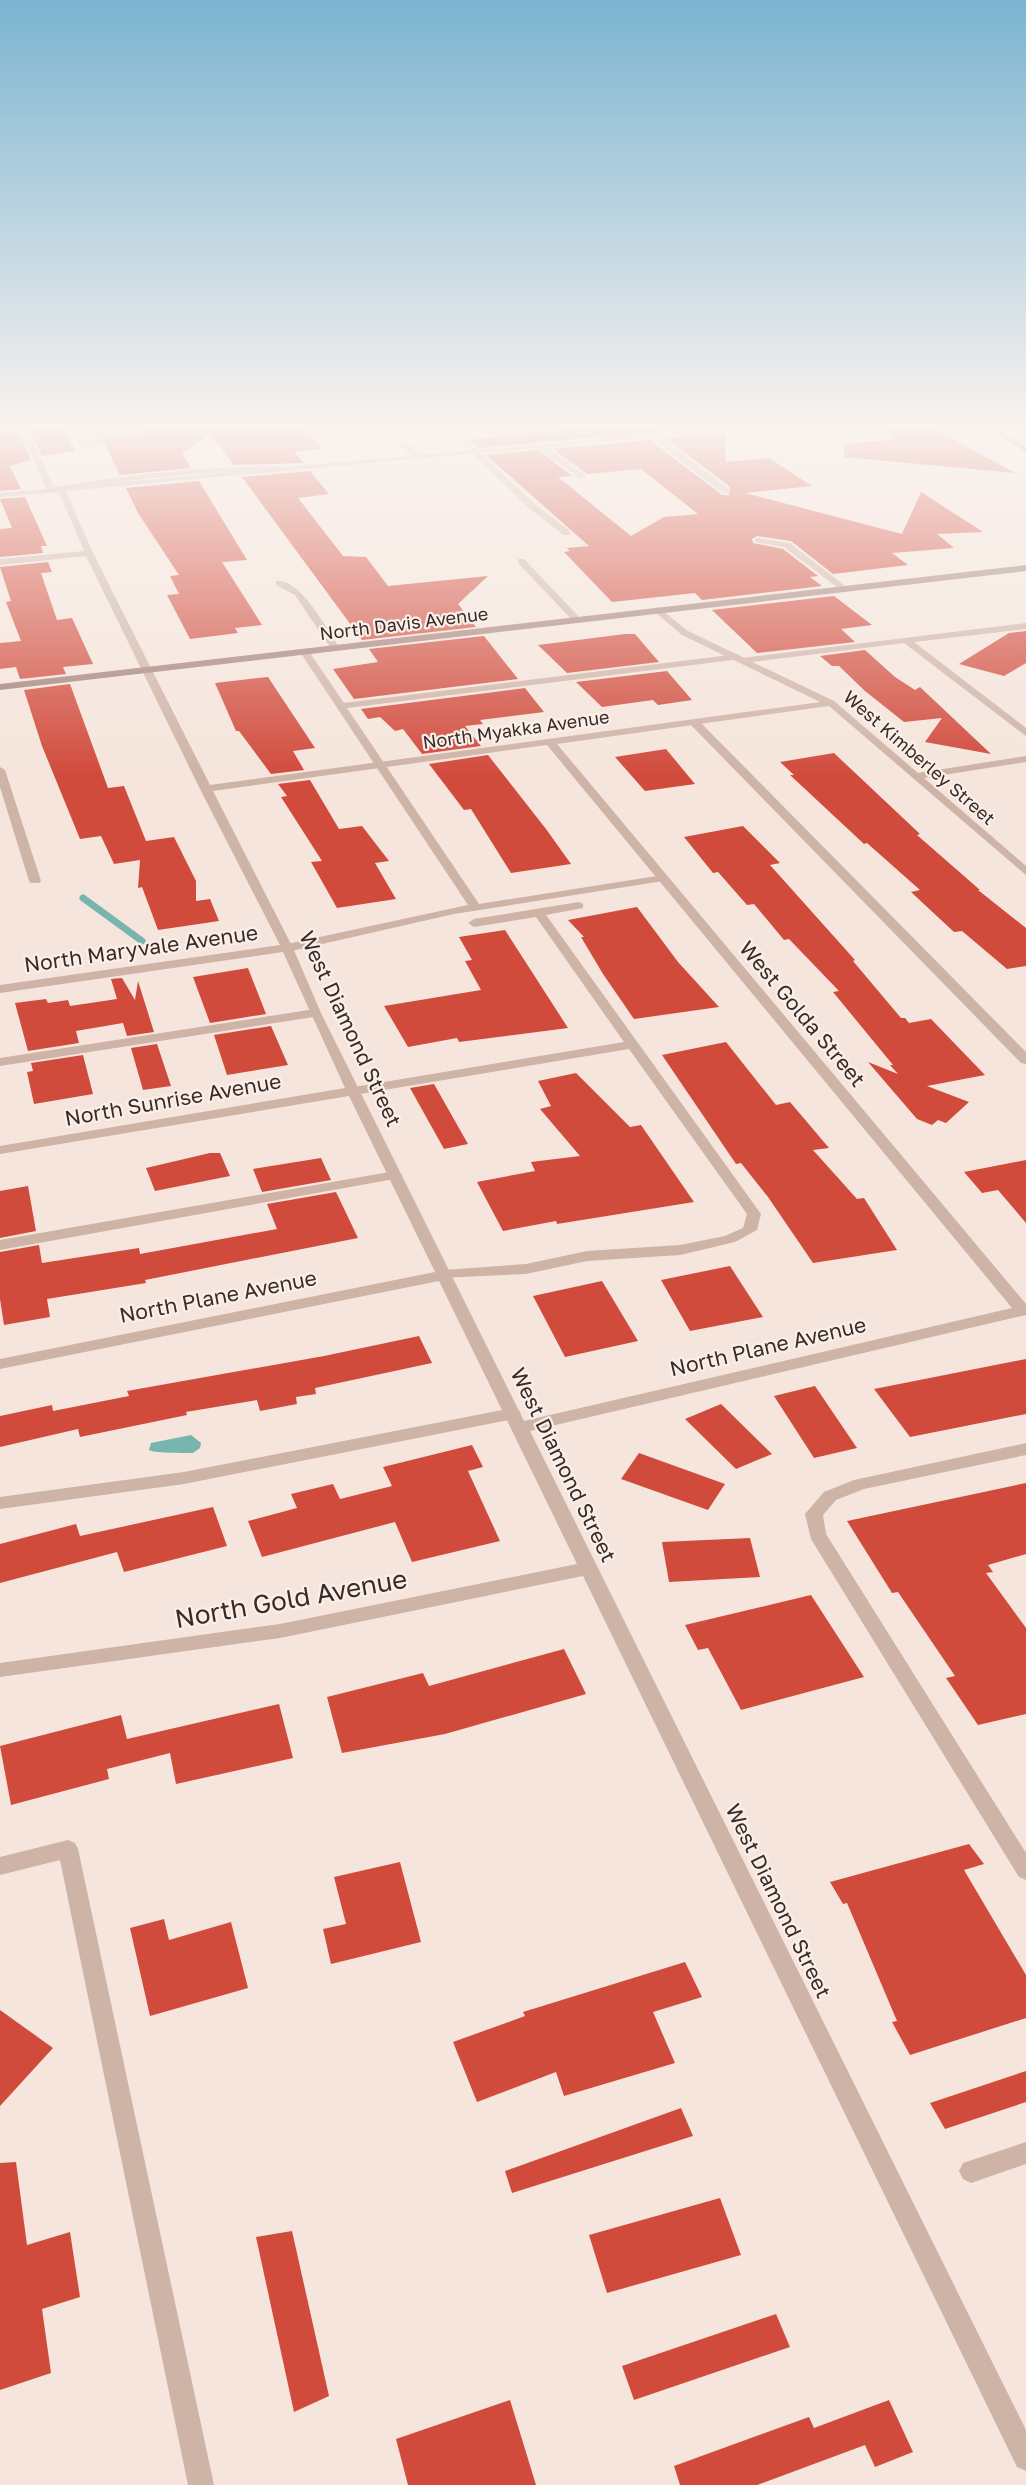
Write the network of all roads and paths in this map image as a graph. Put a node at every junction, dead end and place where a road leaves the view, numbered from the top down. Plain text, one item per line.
1 (84, 543) edge
2 (775, 543) edge
3 (89, 553) junction
4 (521, 561) dead end
5 (0, 562) edge
6 (1026, 568) edge
7 (279, 583) dead end
8 (845, 589) junction
9 (658, 610) junction
10 (577, 620) junction
11 (1026, 626) edge
12 (907, 641) junction
13 (335, 648) junction
14 (305, 652) junction
15 (742, 659) junction
16 (146, 670) junction
17 (0, 687) edge
18 (831, 703) junction
19 (340, 706) junction
20 (694, 722) junction
21 (1026, 733) edge
22 (550, 743) junction
23 (1026, 759) edge
24 (380, 765) junction
25 (0, 770) edge
26 (916, 776) junction
27 (205, 789) junction
28 (1026, 872) edge
29 (663, 878) junction
30 (35, 881) dead end
31 (579, 906) dead end
32 (476, 908) junction
33 (539, 913) junction
34 (474, 923) dead end
35 (287, 948) junction
36 (0, 989) edge
37 (315, 1012) junction
38 (633, 1044) junction
39 (1026, 1060) edge
40 (0, 1062) edge
41 (354, 1091) junction
42 (0, 1150) edge
43 (395, 1175) junction
44 (0, 1245) edge
45 (444, 1275) junction
46 (1025, 1310) edge
47 (0, 1364) edge
48 (517, 1421) junction
49 (1026, 1449) edge
50 (0, 1503) edge
51 (589, 1568) junction
52 (0, 1670) edge
53 (0, 1866) edge
54 (1026, 1871) edge
55 (1026, 2153) edge
56 (971, 2171) dead end
57 (1026, 2458) edge
58 (201, 2485) edge

1 - 3 street, West Diamond Street
2 - 8 street
3 - 5 street
3 - 16 street, West Diamond Street
4 - 10 street
6 - 8 street, North Davis Avenue
7 - 13 street
8 - 9 street, North Davis Avenue
9 - 10 street, North Davis Avenue
9 - 15 street, West Kimberley Street
10 - 13 street, North Davis Avenue
11 - 12 street
12 - 15 street
12 - 21 street
13 - 14 street, North Davis Avenue
14 - 16 street, North Davis Avenue
14 - 19 street
15 - 18 street, West Kimberley Street
15 - 19 street
16 - 17 street, North Davis Avenue
16 - 27 street, West Diamond Street
18 - 20 street, North Myakka Avenue
18 - 26 street, West Kimberley Street
19 - 24 street
20 - 22 street, North Myakka Avenue
20 - 39 street
22 - 24 street, North Myakka Avenue
22 - 29 street, West Golda Street
23 - 26 street
24 - 27 street, North Myakka Avenue
24 - 32 street
25 - 30 street
26 - 28 street, West Kimberley Street
27 - 35 street, West Diamond Street
29 - 32 street, North Maryvale Avenue
29 - 46 street, West Golda Street
31 - 33 street
32 - 35 street, North Maryvale Avenue
33 - 34 street
33 - 38 street
35 - 36 street, North Maryvale Avenue
35 - 37 street, West Diamond Street
37 - 40 street
37 - 41 street, West Diamond Street
38 - 41 street, North Sunrise Avenue
38 - 45 street, North Plane Avenue
41 - 42 street, North Sunrise Avenue
41 - 43 street, West Diamond Street
43 - 44 street
43 - 45 street, West Diamond Street
45 - 47 street, North Plane Avenue
45 - 48 street, West Diamond Street
46 - 48 street, North Plane Avenue
48 - 50 street, North Plane Avenue
48 - 51 street, West Diamond Street
49 - 54 street
51 - 52 street, North Gold Avenue
51 - 57 street, West Diamond Street
53 - 58 street
55 - 56 street

